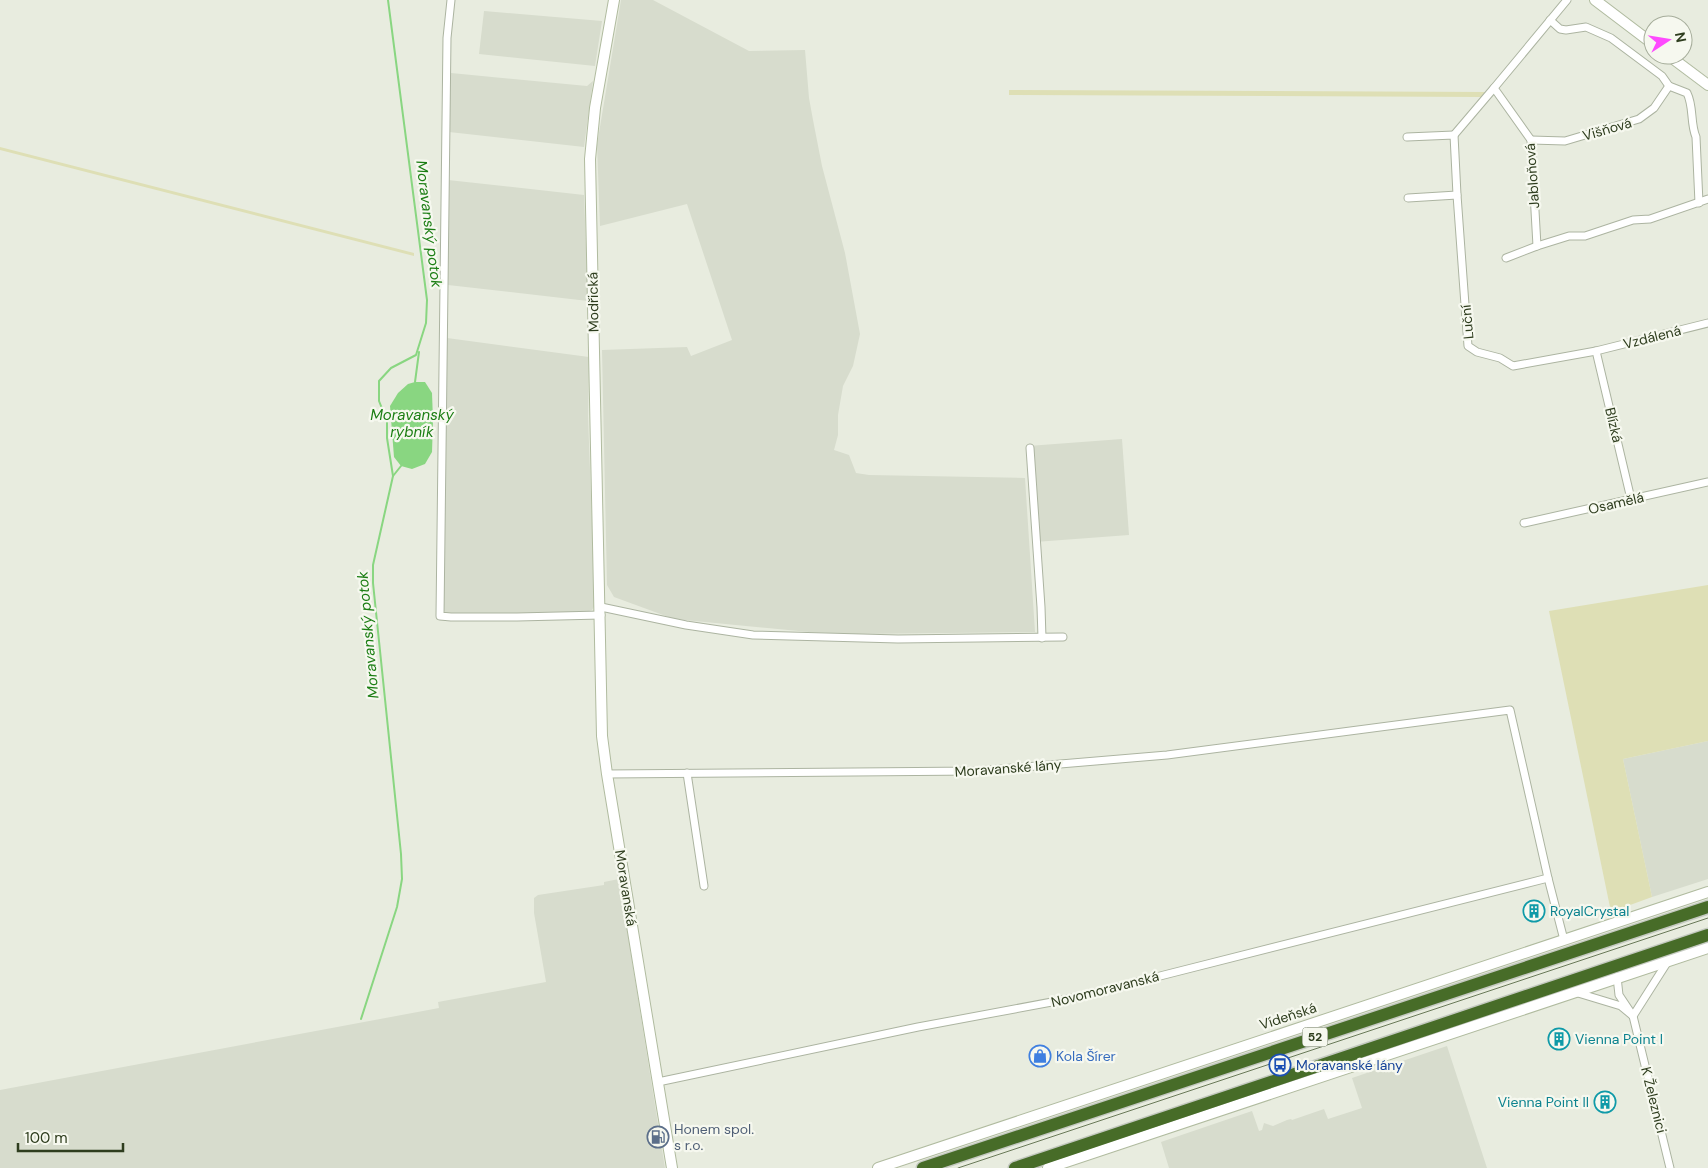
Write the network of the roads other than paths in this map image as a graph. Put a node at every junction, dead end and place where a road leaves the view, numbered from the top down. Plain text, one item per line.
1 (451, 0) edge
2 (614, 0) edge
3 (1566, 0) edge
4 (1595, 0) edge
5 (1550, 20) junction
6 (1643, 36) edge
7 (1681, 65) edge
8 (1708, 85) edge
9 (1669, 86) junction
10 (1494, 88) junction
11 (1454, 135) junction
12 (1407, 138) dead end
13 (1531, 140) junction
14 (1457, 195) junction
15 (1408, 198) dead end
16 (1708, 199) edge
17 (1699, 203) junction
18 (1537, 246) junction
19 (1506, 258) dead end
20 (1708, 323) edge
21 (1596, 351) junction
22 (1030, 448) dead end
23 (1708, 482) edge
24 (1631, 499) junction
25 (1524, 523) dead end
26 (601, 611) junction
27 (1042, 638) junction
28 (1063, 638) dead end
29 (687, 773) junction
30 (607, 774) junction
31 (1548, 878) junction
32 (704, 886) dead end
33 (1708, 892) edge
34 (1708, 906) edge
35 (1708, 935) edge
36 (1564, 940) junction
37 (1708, 948) edge
38 (1668, 961) junction
39 (1617, 977) junction
40 (1575, 992) junction
41 (1633, 1016) junction
42 (658, 1082) junction
43 (1078, 1147) junction
44 (672, 1168) edge
45 (878, 1168) edge
46 (923, 1168) edge
47 (1015, 1168) edge
48 (1028, 1168) edge
49 (1048, 1168) edge
50 (1670, 1168) edge

1 - 26 street
2 - 26 street, Modřická
3 - 5 street
4 - 6 street
5 - 9 street
5 - 10 street
7 - 8 street
9 - 13 street, Višňová
9 - 17 street
10 - 11 street
10 - 13 street, Jabloňová
11 - 12 street
11 - 14 street, Luční
13 - 18 street, Jabloňová
14 - 15 street
14 - 21 street, Luční
16 - 17 street
17 - 18 street
18 - 19 street
20 - 21 street, Vzdálená
21 - 24 street, Blízká
22 - 27 street
23 - 24 street, Osamělá
24 - 25 street, Osamělá
26 - 27 street
26 - 30 street, Moravanská
27 - 28 street
29 - 30 street, Moravanské lány
29 - 31 street, Moravanské lány
29 - 32 street
30 - 42 street, Moravanská
31 - 36 street, Moravanské lány
31 - 42 street, Novomoravanská
33 - 36 street, Vídeňská
34 - 46 highway, Vídeňská / 52
35 - 43 highway, 52
36 - 45 street, Vídeňská
37 - 38 street
38 - 39 street
38 - 41 street
39 - 40 street
39 - 41 street, K Železnici
40 - 41 street
40 - 49 street
41 - 50 street, K Železnici
42 - 44 street, Moravanská
43 - 47 highway, 52
43 - 48 highway

